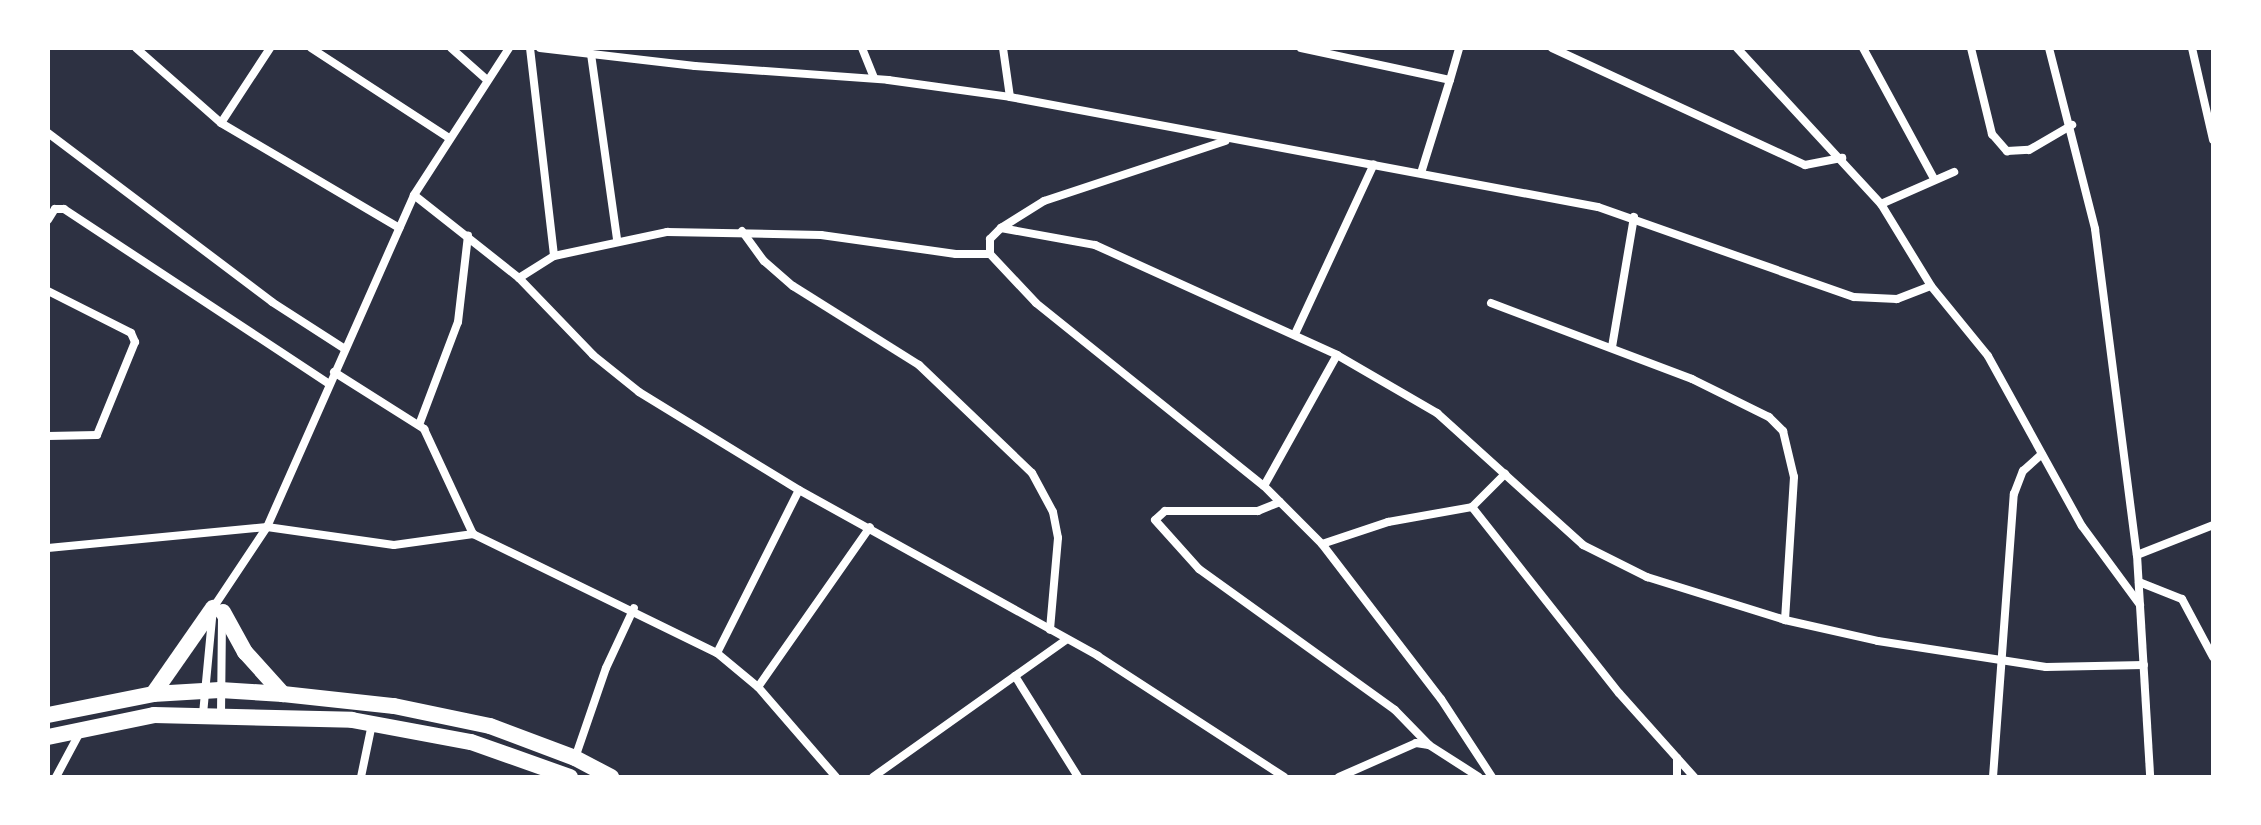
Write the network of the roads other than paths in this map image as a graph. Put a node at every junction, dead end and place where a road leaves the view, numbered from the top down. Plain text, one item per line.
1 (136, 48) edge
2 (270, 48) edge
3 (311, 48) edge
4 (451, 48) edge
5 (509, 48) edge
6 (530, 48) edge
7 (540, 48) edge
8 (862, 48) edge
9 (1003, 48) edge
10 (1301, 48) edge
11 (1459, 48) edge
12 (1552, 48) edge
13 (1737, 48) edge
14 (1863, 48) edge
15 (1971, 48) edge
16 (2049, 48) edge
17 (2192, 48) edge
18 (591, 54) junction
19 (874, 78) junction
20 (486, 79) junction
21 (1450, 80) junction
22 (1010, 97) junction
23 (221, 123) junction
24 (2072, 125) junction
25 (48, 133) edge
26 (449, 138) junction
27 (2213, 140) edge
28 (1226, 141) junction
29 (1842, 158) junction
30 (1374, 164) junction
31 (1954, 172) dead end
32 (1421, 173) junction
33 (1934, 179) junction
34 (414, 195) junction
35 (1881, 204) junction
36 (1634, 217) junction
37 (48, 220) edge
38 (399, 228) junction
39 (1001, 228) junction
40 (742, 231) junction
41 (468, 236) junction
42 (617, 239) junction
43 (990, 254) junction
44 (554, 256) junction
45 (519, 278) junction
46 (1931, 286) junction
47 (48, 291) edge
48 (1491, 303) dead end
49 (1295, 334) junction
50 (1612, 347) junction
51 (345, 349) junction
52 (1337, 355) junction
53 (334, 372) junction
54 (329, 384) junction
55 (419, 425) junction
56 (48, 436) edge
57 (2042, 454) junction
58 (1505, 474) junction
59 (1264, 486) junction
60 (799, 490) junction
61 (1280, 502) junction
62 (1472, 507) junction
63 (2213, 525) edge
64 (267, 527) junction
65 (870, 527) junction
66 (473, 534) junction
67 (1322, 544) junction
68 (48, 548) edge
69 (2137, 555) junction
70 (2139, 582) junction
71 (219, 606) junction
72 (2142, 607) junction
73 (634, 608) junction
74 (1785, 620) junction
75 (1050, 630) junction
76 (1066, 640) junction
77 (717, 653) junction
78 (2213, 657) edge
79 (2001, 661) junction
80 (2144, 665) junction
81 (1015, 676) junction
82 (758, 687) junction
83 (212, 691) junction
84 (153, 694) junction
85 (283, 694) junction
86 (203, 714) junction
87 (221, 714) junction
88 (48, 715) edge
89 (372, 723) junction
90 (81, 730) junction
91 (48, 737) edge
92 (1429, 745) junction
93 (1677, 757) junction
94 (575, 758) junction
95 (56, 777) edge
96 (361, 777) edge
97 (570, 777) edge
98 (611, 777) edge
99 (836, 777) edge
100 (873, 777) edge
101 (1078, 777) edge
102 (1284, 777) edge
103 (1339, 777) edge
104 (1479, 777) edge
105 (1492, 777) edge
106 (1677, 777) edge
107 (1694, 777) edge
108 (1993, 777) edge
109 (2150, 777) edge

1 - 23 street
2 - 23 street
3 - 26 street
4 - 20 street
5 - 20 street
6 - 44 street
7 - 18 street
8 - 19 street
9 - 22 street
10 - 21 street
11 - 21 street
12 - 29 street
13 - 29 street
14 - 33 street
15 - 24 street
16 - 24 street
17 - 27 street
18 - 19 street
18 - 42 street
19 - 22 street
20 - 26 street
21 - 32 street
22 - 28 street
23 - 38 street
24 - 69 street
25 - 51 street
26 - 34 street
28 - 30 street
28 - 39 street
29 - 35 street
30 - 32 street
30 - 49 street
31 - 33 street
32 - 36 street
33 - 35 street
34 - 38 street
34 - 41 street
35 - 46 street
36 - 46 street
36 - 50 street
37 - 54 street
38 - 51 street
39 - 43 street
39 - 49 street
40 - 42 street
40 - 43 street
40 - 75 street
41 - 45 street
41 - 55 street
42 - 44 street
43 - 59 street
44 - 45 street
45 - 60 street
46 - 57 street
47 - 56 street
48 - 50 street
49 - 52 street
50 - 74 street
51 - 53 street
52 - 58 street
52 - 59 street
53 - 54 street
53 - 55 street
54 - 64 street
55 - 66 street
57 - 72 street
57 - 79 street
58 - 62 street
58 - 74 street
59 - 61 street
60 - 65 street
60 - 77 street
61 - 67 street
61 - 92 street
62 - 67 street
62 - 93 street
63 - 69 street
64 - 66 street
64 - 68 street
64 - 71 street
65 - 75 street
65 - 82 street
66 - 73 street
67 - 105 street
69 - 70 street
70 - 72 street
70 - 78 street
71 - 83 street
71 - 83 street
71 - 84 main road
71 - 85 main road
72 - 80 street
73 - 77 street
73 - 94 street
74 - 79 street
75 - 76 street
76 - 81 street
76 - 102 street
77 - 82 street
79 - 80 street
79 - 108 street
80 - 109 street
81 - 100 street
81 - 101 street
82 - 99 street
83 - 84 main road
83 - 85 main road
83 - 86 street
83 - 87 street
84 - 88 main road
85 - 94 main road
86 - 87 main road
86 - 90 main road
87 - 89 main road
89 - 96 street
89 - 97 main road
90 - 91 main road
90 - 95 street
92 - 103 street
92 - 104 street
93 - 106 street
93 - 107 street
94 - 98 main road

